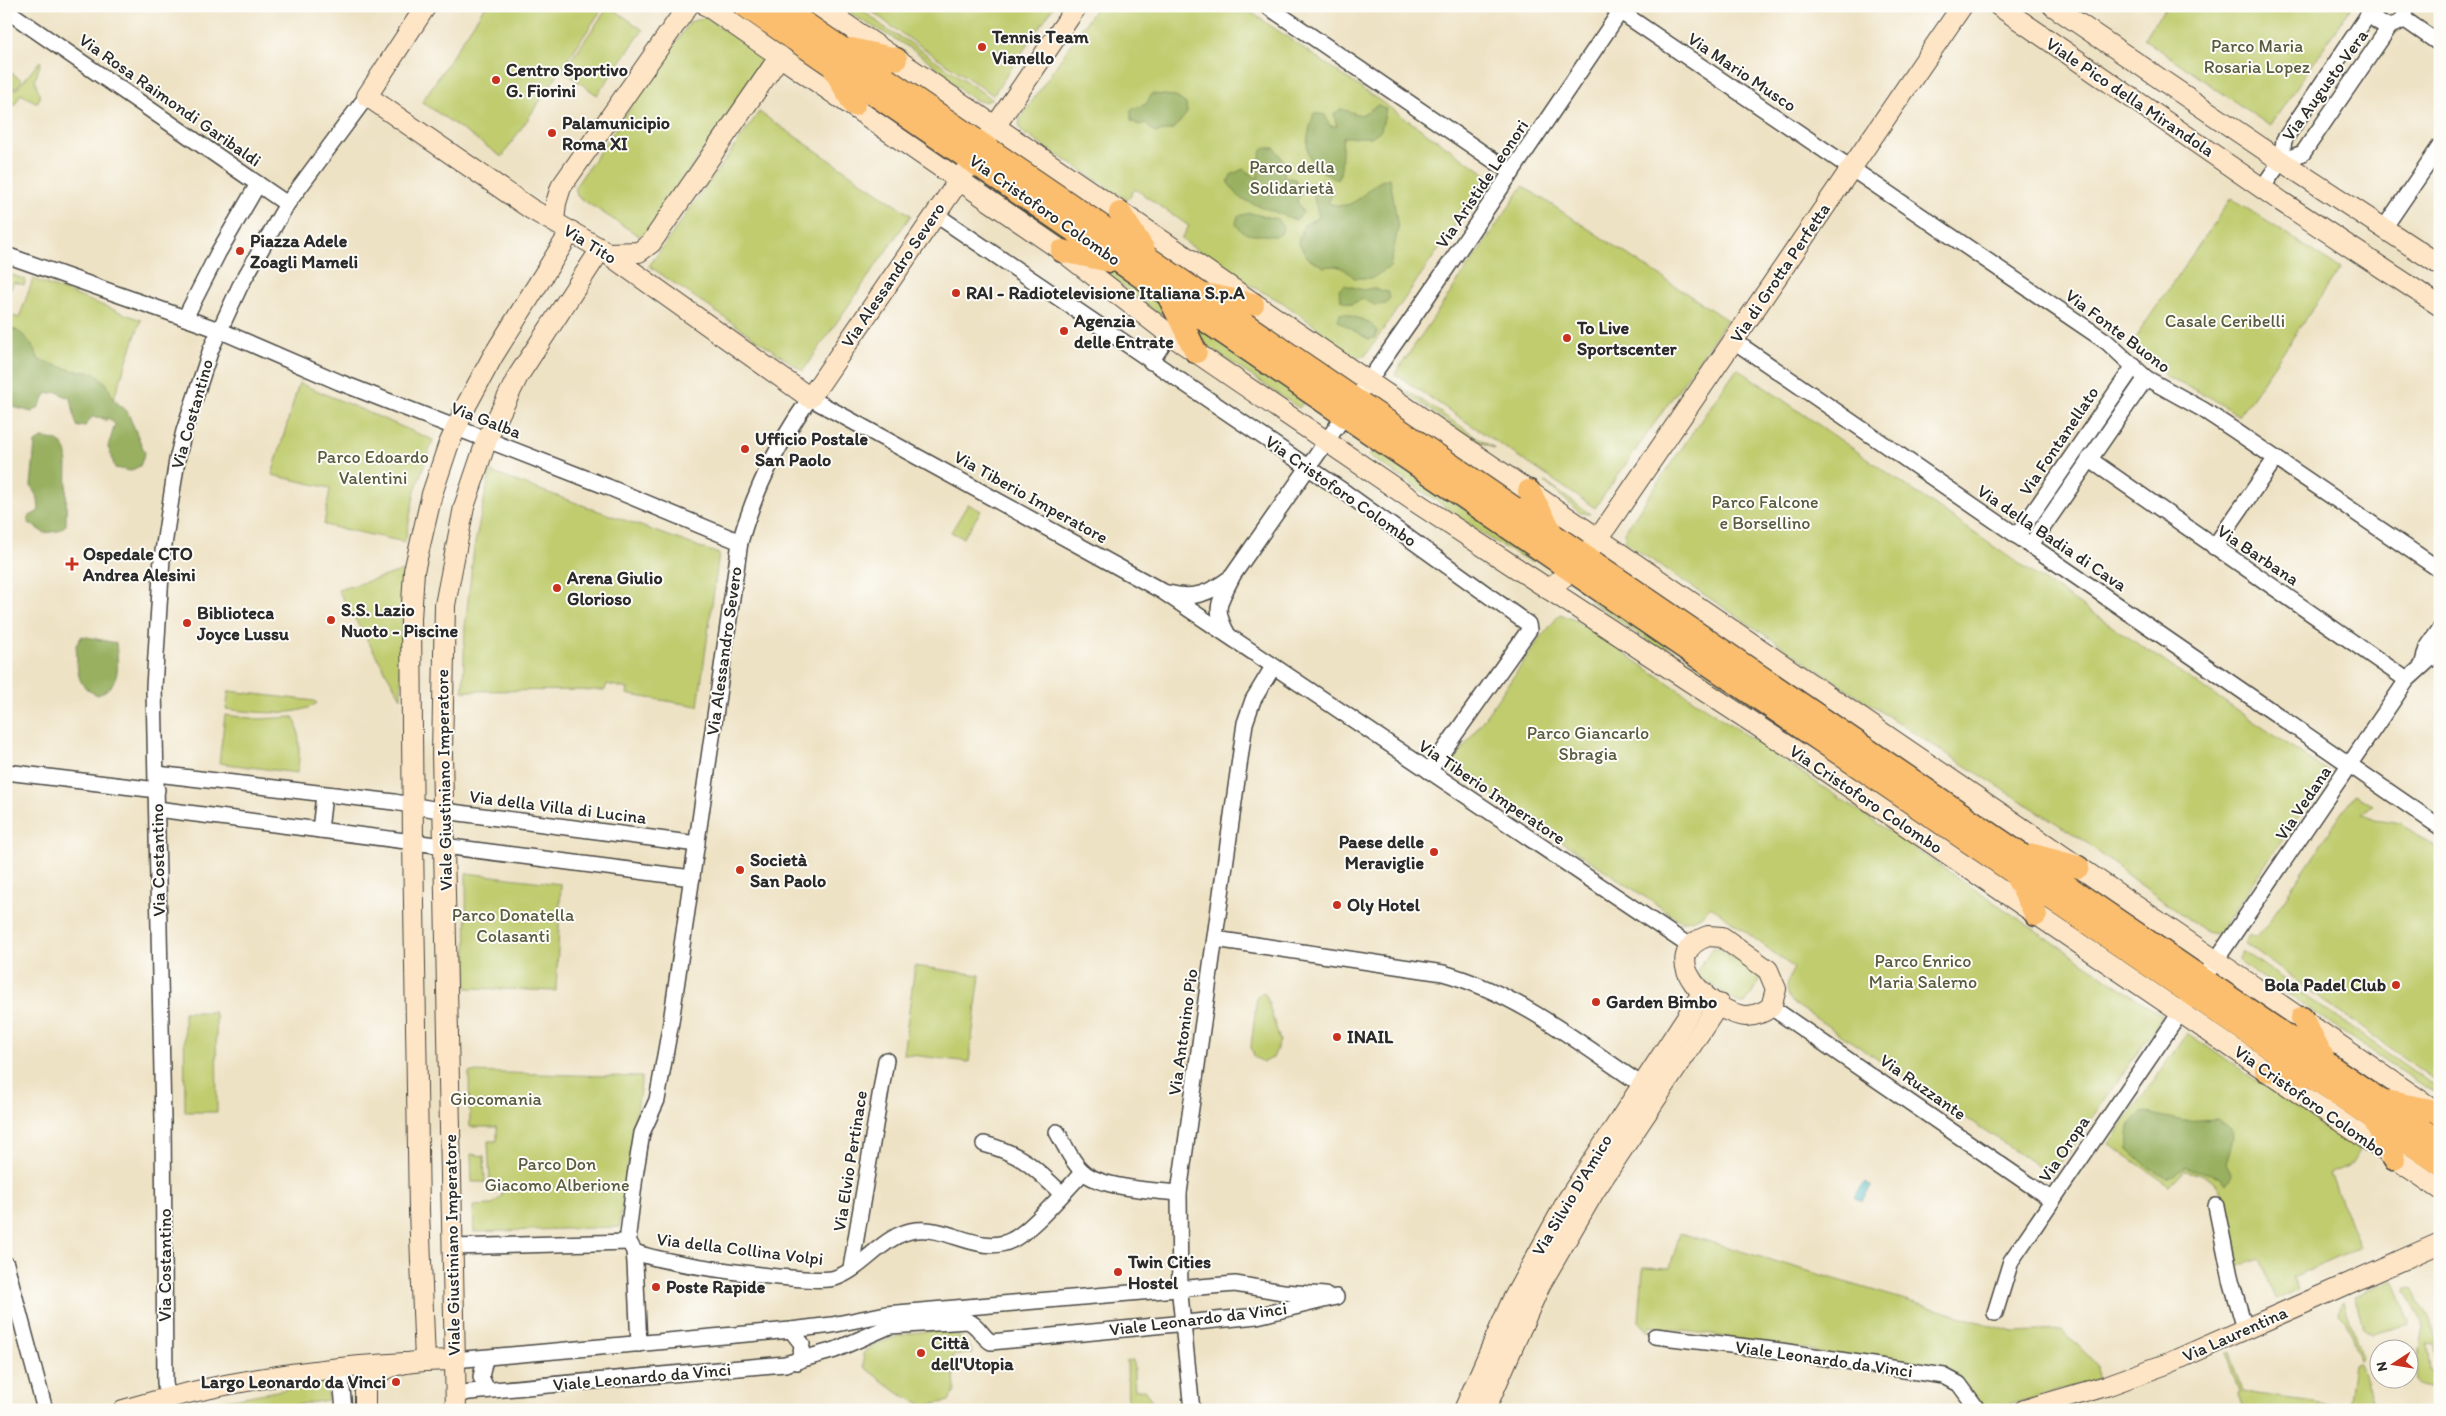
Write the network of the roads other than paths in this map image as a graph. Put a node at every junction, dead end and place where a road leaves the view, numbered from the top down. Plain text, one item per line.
1 (426, 6) edge
2 (688, 6) edge
3 (707, 6) edge
4 (745, 6) edge
5 (780, 6) edge
6 (819, 6) edge
7 (1077, 6) edge
8 (1267, 6) edge
9 (1962, 6) edge
10 (1999, 6) edge
11 (2053, 6) edge
12 (1619, 8) edge
13 (2369, 8) edge
14 (6, 10) edge
15 (2405, 12) edge
16 (2390, 26) junction
17 (2440, 44) edge
18 (780, 56) junction
19 (836, 56) junction
20 (896, 59) junction
21 (367, 96) junction
22 (854, 106) junction
23 (984, 144) junction
24 (2440, 146) edge
25 (2281, 160) junction
26 (1851, 168) junction
27 (1512, 173) junction
28 (959, 180) junction
29 (258, 184) junction
30 (2262, 188) junction
31 (287, 204) junction
32 (1120, 213) junction
33 (935, 214) junction
34 (563, 226) junction
35 (2384, 228) junction
36 (604, 251) junction
37 (1062, 252) junction
38 (6, 255) edge
39 (1150, 259) junction
40 (1123, 264) junction
41 (2440, 265) edge
42 (1200, 293) junction
43 (1168, 296) junction
44 (1254, 304) junction
45 (2440, 306) edge
46 (185, 318) junction
47 (219, 330) junction
48 (1169, 334) junction
49 (1734, 341) junction
50 (1196, 352) junction
51 (1151, 362) junction
52 (2134, 366) junction
53 (2146, 378) junction
54 (2119, 386) junction
55 (2133, 397) junction
56 (810, 398) junction
57 (1356, 398) junction
58 (456, 429) junction
59 (487, 439) junction
60 (1326, 440) junction
61 (2089, 459) junction
62 (2271, 465) dead end
63 (1308, 468) junction
64 (1529, 491) junction
65 (2030, 517) junction
66 (2044, 526) junction
67 (1553, 534) junction
68 (2017, 536) junction
69 (740, 542) junction
70 (2030, 546) junction
71 (2214, 547) junction
72 (1585, 555) junction
73 (2440, 570) edge
74 (1233, 575) junction
75 (1548, 589) junction
76 (1162, 591) junction
77 (2440, 629) edge
78 (1229, 636) junction
79 (2440, 650) edge
80 (1273, 667) junction
81 (2422, 668) junction
82 (2407, 680) junction
83 (2350, 766) junction
84 (1429, 771) junction
85 (6, 772) edge
86 (157, 774) junction
87 (157, 790) junction
88 (324, 795) junction
89 (412, 806) junction
90 (157, 809) junction
91 (444, 811) junction
92 (2440, 827) edge
93 (320, 830) junction
94 (412, 842) junction
95 (697, 844) junction
96 (445, 847) junction
97 (2016, 850) junction
98 (2078, 867) junction
99 (2016, 874) junction
100 (692, 878) junction
101 (2036, 914) junction
102 (1215, 939) junction
103 (1691, 947) junction
104 (2199, 987) junction
105 (1702, 992) junction
106 (1719, 1004) junction
107 (1771, 1007) junction
108 (2302, 1018) junction
109 (886, 1060) dead end
110 (2318, 1069) junction
111 (2266, 1070) junction
112 (1641, 1084) junction
113 (1658, 1096) junction
114 (2378, 1110) junction
115 (2438, 1112) edge
116 (1057, 1132) dead end
117 (2440, 1141) edge
118 (984, 1144) dead end
119 (2394, 1159) junction
120 (2440, 1164) edge
121 (1083, 1172) junction
122 (2440, 1189) edge
123 (1179, 1193) junction
124 (1057, 1199) junction
125 (2052, 1200) junction
126 (2216, 1206) dead end
127 (2439, 1245) edge
128 (631, 1246) junction
129 (452, 1247) junction
130 (6, 1264) edge
131 (851, 1268) junction
132 (1180, 1288) junction
133 (1995, 1313) dead end
134 (1183, 1324) junction
135 (816, 1327) junction
136 (2246, 1329) junction
137 (791, 1330) junction
138 (1655, 1336) dead end
139 (638, 1344) junction
140 (821, 1354) junction
141 (485, 1359) junction
142 (454, 1360) junction
143 (425, 1361) junction
144 (797, 1362) junction
145 (405, 1363) junction
146 (340, 1367) junction
147 (487, 1390) junction
148 (455, 1403) edge
149 (167, 1404) edge
150 (2031, 1409) edge
151 (45, 1410) edge
152 (123, 1410) edge
153 (344, 1410) edge
154 (365, 1410) edge
155 (1192, 1410) edge
156 (1464, 1410) edge
157 (1486, 1410) edge
158 (1978, 1410) edge

1 - 21 street
2 - 34 street, Viale Giustiniano Imperatore
3 - 18 street, Via Cristoforo Colombo
4 - 19 main road, Via Cristoforo Colombo
5 - 19 main road, Via Cristoforo Colombo
6 - 20 street, Via Cristoforo Colombo
7 - 23 street, Via Alessandro Severo
8 - 27 street
9 - 26 street, Via di Grotta Perfetta
10 - 30 street, Viale Pico della Mirandola
11 - 25 street, Viale Pico della Mirandola
12 - 26 street, Via Mario Musco
12 - 27 street, Via Aristide Leonori
13 - 16 street
13 - 25 street, Via Augusto Vera
14 - 29 street, Via Rosa Raimondi Garibaldi
15 - 16 street
15 - 17 street
16 - 25 street, Via Augusto Vera
18 - 22 street, Via Cristoforo Colombo
18 - 36 street
19 - 20 main road
19 - 22 main road
19 - 23 main road, Via Cristoforo Colombo
20 - 23 street, Via Cristoforo Colombo
21 - 31 street
21 - 34 street, Via Tito
22 - 28 street, Via Cristoforo Colombo
23 - 28 street, Via Alessandro Severo
23 - 32 street, Via Cristoforo Colombo
23 - 39 main road, Via Cristoforo Colombo
23 - 40 main road, Via Cristoforo Colombo
24 - 35 street
25 - 30 street
25 - 35 street, Viale Pico della Mirandola
26 - 49 street, Via di Grotta Perfetta
26 - 52 street, Via Fonte Buono
27 - 57 street, Via Aristide Leonori
28 - 33 street, Via Alessandro Severo
28 - 37 street, Via Cristoforo Colombo
29 - 31 street, Via Rosa Raimondi Garibaldi
29 - 46 street
30 - 45 street, Viale Pico della Mirandola
31 - 47 street
32 - 39 main road
32 - 44 street, Via Cristoforo Colombo
33 - 51 street, Via Cristoforo Colombo
33 - 56 street, Via Alessandro Severo
34 - 36 street, Via Tito
34 - 58 street, Viale Giustiniano Imperatore
35 - 41 street, Viale Pico della Mirandola
36 - 56 street, Via Tito
36 - 59 street, Viale Giustiniano Imperatore
37 - 40 main road
37 - 48 street, Via Cristoforo Colombo
38 - 46 street, Via Galba
39 - 42 main road, Via Cristoforo Colombo
40 - 43 main road, Via Cristoforo Colombo
42 - 44 main road
42 - 57 main road, Via Cristoforo Colombo
43 - 50 main road
43 - 57 main road, Via Cristoforo Colombo
44 - 57 street, Via Cristoforo Colombo
46 - 47 street, Via Galba
47 - 58 street, Via Galba
47 - 86 street, Via Costantino
48 - 50 street, Via Cristoforo Colombo
48 - 51 street
49 - 68 street, Via della Badia di Cava
49 - 72 street, Via di Grotta Perfetta
50 - 60 street, Via Cristoforo Colombo
51 - 63 street, Via Cristoforo Colombo
52 - 53 street, Via Fonte Buono
52 - 54 street, Via Fontanellato
53 - 55 street, Via Fontanellato
53 - 73 street, Via Fonte Buono
54 - 55 street, Via Fontanellato
54 - 65 street, Via Fontanellato
55 - 61 street, Via Fontanellato
56 - 69 street, Via Alessandro Severo
56 - 76 street, Via Tiberio Imperatore
57 - 60 street, Via Cristoforo Colombo
57 - 64 street, Via Cristoforo Colombo
57 - 67 main road, Via Cristoforo Colombo
57 - 72 main road, Via Cristoforo Colombo
58 - 59 street, Via Galba
58 - 89 street, Viale Giustiniano Imperatore
59 - 69 street, Via Galba
59 - 91 street, Viale Giustiniano Imperatore
60 - 63 street
60 - 75 street, Via Cristoforo Colombo
61 - 66 street, Via Fontanellato
61 - 71 street, Via Barbana
62 - 71 street
63 - 74 street
63 - 84 street, Via Cristoforo Colombo
64 - 67 main road
64 - 72 street, Via Cristoforo Colombo
65 - 66 street, Via Fontanellato
65 - 68 street, Via Fontanellato
66 - 70 street, Via Fontanellato
67 - 72 main road, Via Cristoforo Colombo
68 - 70 street, Via della Badia di Cava
69 - 95 street, Via Alessandro Severo
70 - 83 street, Via della Badia di Cava
71 - 82 street, Via Barbana
72 - 75 street
72 - 97 main road, Via Cristoforo Colombo
72 - 98 street, Via Cristoforo Colombo
72 - 99 main road, Via Cristoforo Colombo
74 - 76 street
74 - 78 street
75 - 101 street, Via Cristoforo Colombo
76 - 78 street, Via Tiberio Imperatore
77 - 81 street
78 - 80 street, Via Tiberio Imperatore
79 - 81 street, Via Vedana
80 - 84 street, Via Tiberio Imperatore
80 - 102 street, Via Antonino Pio
81 - 82 street, Via Vedana
82 - 83 street, Via Vedana
83 - 92 street, Via della Badia di Cava
83 - 104 street, Via Vedana
84 - 103 street, Via Tiberio Imperatore
85 - 87 street
86 - 87 street, Via Costantino
86 - 88 street, Via della Villa di Lucina
87 - 90 street, Via Costantino
88 - 89 street, Via della Villa di Lucina
88 - 93 street
89 - 91 street, Via della Villa di Lucina
89 - 94 street, Viale Giustiniano Imperatore
90 - 93 street
90 - 149 street, Via Costantino
91 - 95 street, Via della Villa di Lucina
91 - 96 street, Viale Giustiniano Imperatore
93 - 94 street
94 - 96 street
94 - 143 street, Viale Giustiniano Imperatore
95 - 100 street, Via Alessandro Severo
96 - 100 street
96 - 129 street, Viale Giustiniano Imperatore
97 - 98 main road
97 - 104 main road, Via Cristoforo Colombo
98 - 104 street, Via Cristoforo Colombo
99 - 101 main road
99 - 104 main road, Via Cristoforo Colombo
100 - 128 street, Via Alessandro Severo
101 - 104 street, Via Cristoforo Colombo
102 - 112 street
102 - 123 street, Via Antonino Pio
103 - 105 street
103 - 107 street
104 - 108 street, Via Cristoforo Colombo
104 - 110 main road, Via Cristoforo Colombo
104 - 111 street, Via Cristoforo Colombo
104 - 125 street, Via Oropa
105 - 106 street
105 - 112 street, Via Silvio D'Amico
106 - 107 street
106 - 113 street, Via Silvio D'Amico
107 - 125 street, Via Ruzzante
108 - 110 main road
108 - 115 street, Via Cristoforo Colombo
109 - 131 street, Via Elvio Pertinace
110 - 111 main road
110 - 114 main road, Via Cristoforo Colombo
111 - 119 street, Via Cristoforo Colombo
112 - 113 street
112 - 156 street, Via Silvio D'Amico
113 - 157 street, Via Silvio D'Amico
114 - 115 main road
114 - 117 main road, Via Cristoforo Colombo
114 - 119 main road
114 - 120 main road, Via Cristoforo Colombo
116 - 121 street
118 - 124 street
119 - 122 street, Via Cristoforo Colombo
121 - 123 street
121 - 124 street, Via della Collina Volpi
123 - 132 street, Via Antonino Pio
124 - 131 street, Via della Collina Volpi
125 - 133 street, Via Oropa
126 - 136 street
127 - 136 street, Via Laurentina
128 - 129 street
128 - 131 street, Via della Collina Volpi
128 - 139 street, Via Alessandro Severo
129 - 142 street, Viale Giustiniano Imperatore
130 - 151 street
132 - 134 street, Via Antonino Pio
132 - 134 street, Viale Leonardo da Vinci
132 - 135 street, Viale Leonardo da Vinci
134 - 140 street, Viale Leonardo da Vinci
134 - 155 street, Via Antonino Pio
135 - 137 street, Viale Leonardo da Vinci
135 - 140 street
136 - 150 street, Via Laurentina
137 - 139 street, Viale Leonardo da Vinci
137 - 144 street
138 - 158 street, Viale Leonardo da Vinci
139 - 141 street, Viale Leonardo da Vinci
140 - 144 street, Viale Leonardo da Vinci
141 - 142 street, Viale Leonardo da Vinci
141 - 147 street
142 - 143 street
142 - 148 street, Viale Giustiniano Imperatore
143 - 145 street
144 - 147 street, Viale Leonardo da Vinci
145 - 146 street
145 - 154 street
146 - 149 street
146 - 153 street
147 - 148 street, Viale Leonardo da Vinci
149 - 152 street

